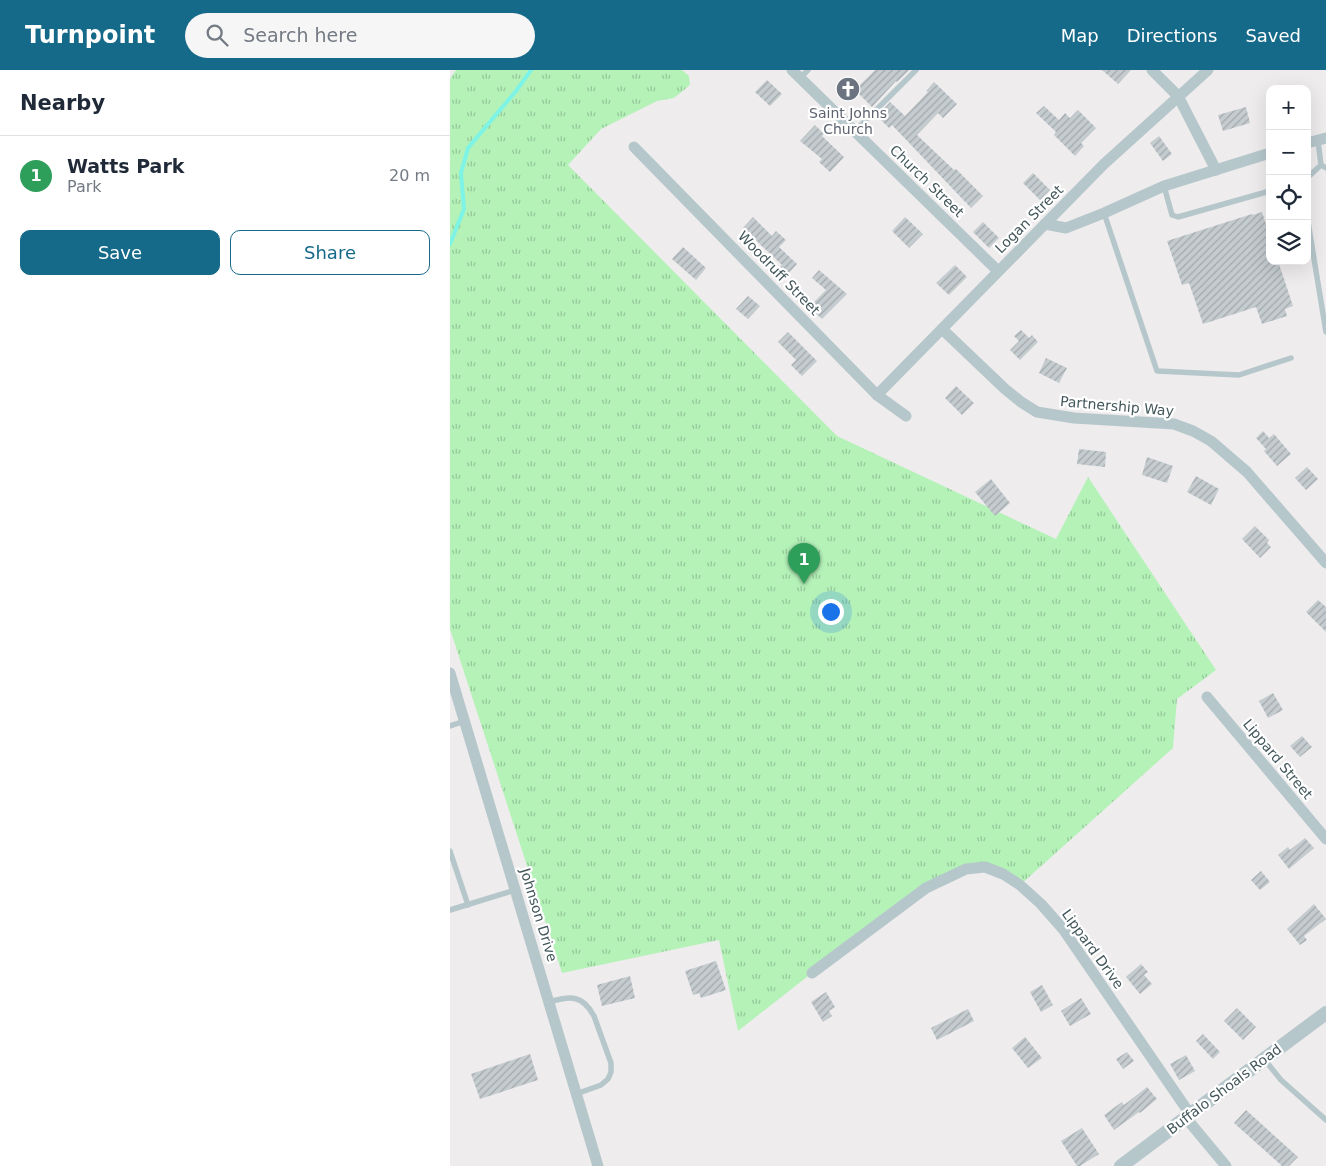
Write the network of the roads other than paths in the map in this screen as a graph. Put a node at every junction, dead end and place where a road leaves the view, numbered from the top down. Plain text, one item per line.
1 (916, 70) edge
2 (1152, 70) edge
3 (1208, 70) edge
4 (800, 73) edge
5 (1178, 96) junction
6 (855, 131) junction
7 (1317, 141) edge
8 (634, 146) dead end
9 (1266, 154) edge
10 (1324, 166) edge
11 (1216, 170) junction
12 (1311, 175) edge
13 (1164, 186) junction
14 (1266, 193) edge
15 (1104, 213) junction
16 (1308, 220) edge
17 (1045, 224) junction
18 (998, 271) junction
19 (942, 329) junction
20 (1326, 332) edge
21 (1291, 358) dead end
22 (876, 395) junction
23 (906, 416) dead end
24 (1326, 563) edge
25 (450, 673) edge
26 (1207, 697) dead end
27 (465, 721) junction
28 (450, 726) edge
29 (1326, 839) edge
30 (450, 850) edge
31 (515, 890) junction
32 (468, 905) junction
33 (450, 910) edge
34 (812, 973) dead end
35 (549, 1002) junction
36 (1326, 1012) edge
37 (1264, 1059) junction
38 (576, 1094) junction
39 (1188, 1116) junction
40 (1326, 1120) edge
41 (598, 1166) edge
42 (1121, 1166) edge
43 (1226, 1166) edge

1 - 6 lane
2 - 5 street
3 - 5 street, Logan Street
4 - 6 street, Church Street
5 - 11 street
5 - 17 street, Logan Street
6 - 18 street, Church Street
7 - 10 lane
8 - 22 street, Woodruff Street
9 - 11 street
10 - 12 lane
11 - 13 street
13 - 14 lane
13 - 15 street
15 - 17 street
15 - 21 lane
16 - 20 lane
17 - 18 street, Logan Street
18 - 19 street, Logan Street
19 - 22 street, Logan Street
19 - 24 street, Partnership Way
22 - 23 street, Woodruff Street
25 - 27 street, Johnson Drive
26 - 29 street, Lippard Street
27 - 28 lane
27 - 31 street, Johnson Drive
30 - 32 lane
31 - 32 lane
31 - 35 street, Johnson Drive
32 - 33 lane
34 - 39 street, Lippard Drive
35 - 38 street, Johnson Drive
35 - 38 lane
36 - 37 street, Buffalo Shoals Road
37 - 39 street, Buffalo Shoals Road
37 - 40 lane
38 - 41 street, Johnson Drive
39 - 42 street, Buffalo Shoals Road
39 - 43 street, Lippard Drive

